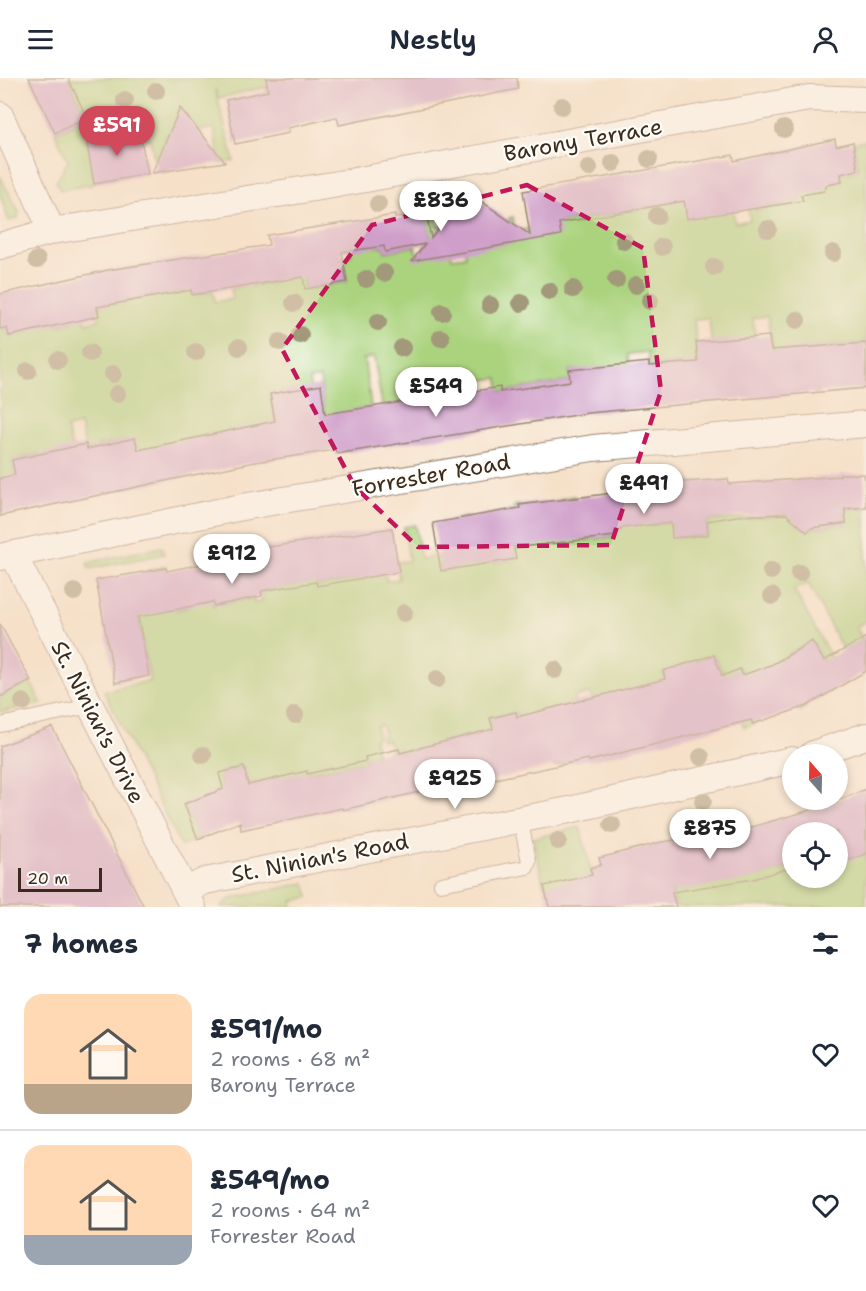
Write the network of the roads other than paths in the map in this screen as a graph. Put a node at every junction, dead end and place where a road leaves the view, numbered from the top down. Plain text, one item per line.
1 (866, 100) edge
2 (0, 115) edge
3 (52, 231) junction
4 (0, 246) edge
5 (866, 424) edge
6 (6, 555) edge
7 (90, 706) junction
8 (0, 725) edge
9 (866, 736) edge
10 (842, 744) edge
11 (782, 761) edge
12 (520, 819) junction
13 (441, 884) dead end
14 (189, 899) edge

1 - 3 street, Barony Terrace
2 - 3 street
3 - 4 street, Barony Terrace
5 - 6 street, Forrester Road
6 - 7 street, St. Ninian's Drive
7 - 8 lane
7 - 14 street, St. Ninian's Drive
9 - 10 street
11 - 12 street, St. Ninian's Road
12 - 13 lane
12 - 14 street, St. Ninian's Road

